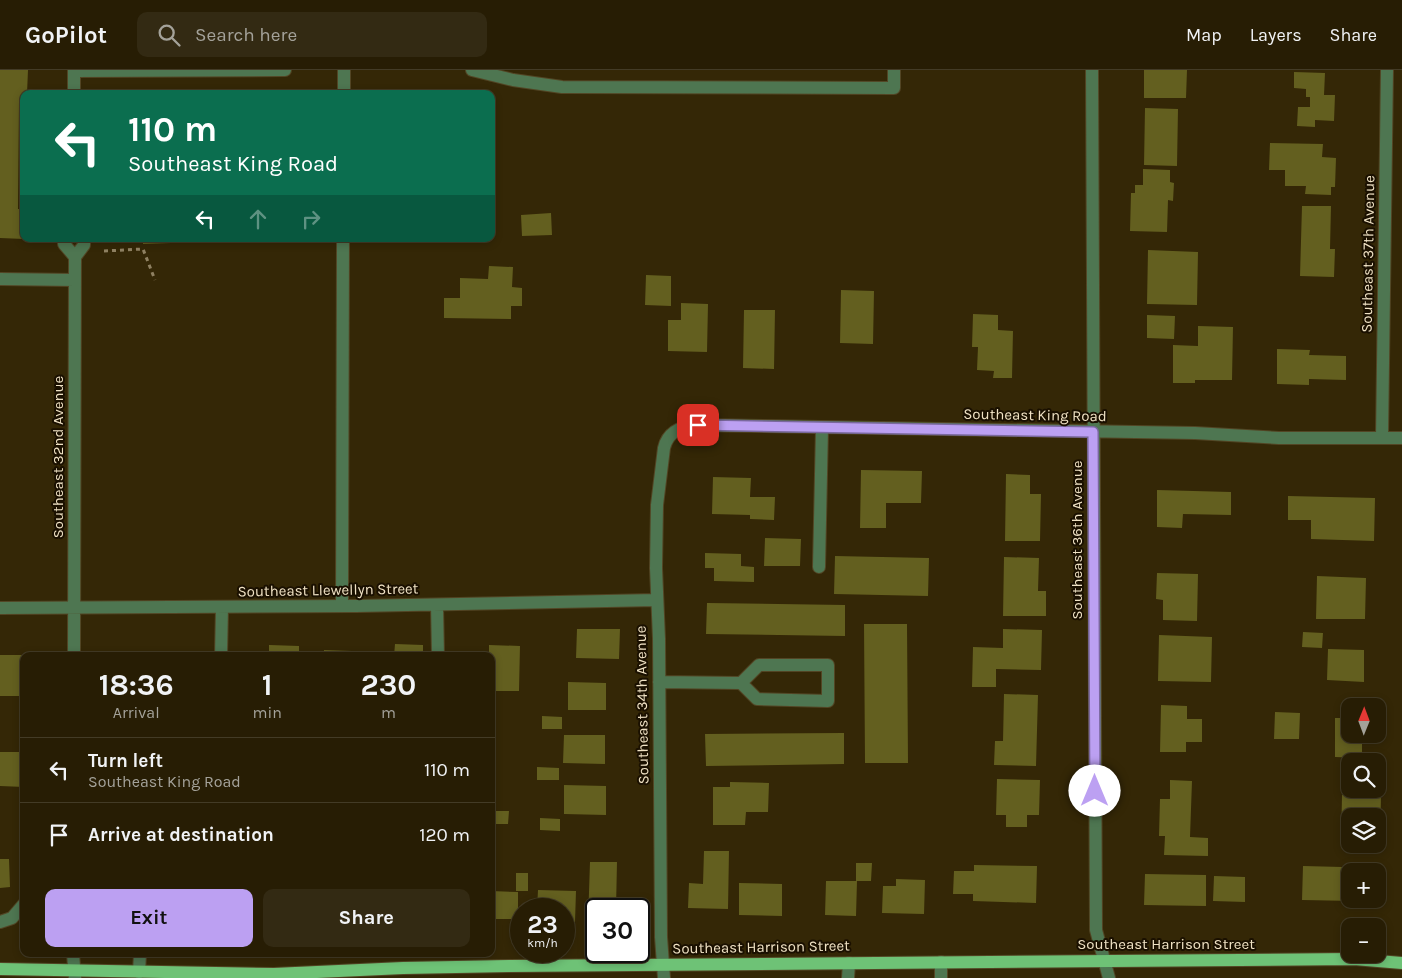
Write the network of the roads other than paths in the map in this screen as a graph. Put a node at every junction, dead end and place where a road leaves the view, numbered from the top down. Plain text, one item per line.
1 (285, 70) edge
2 (344, 70) edge
3 (472, 70) edge
4 (894, 70) edge
5 (1092, 70) edge
6 (1387, 70) edge
7 (74, 71) edge
8 (74, 90) edge
9 (344, 90) edge
10 (64, 242) edge
11 (84, 242) edge
12 (343, 242) edge
13 (75, 257) junction
14 (0, 280) edge
15 (75, 280) junction
16 (822, 428) junction
17 (1093, 432) junction
18 (670, 434) joint
19 (1382, 438) junction
20 (1402, 438) edge
21 (819, 567) dead end
22 (656, 600) junction
23 (437, 605) junction
24 (342, 606) junction
25 (222, 607) junction
26 (0, 608) edge
27 (75, 608) junction
28 (74, 652) edge
29 (221, 652) edge
30 (438, 652) edge
31 (659, 682) junction
32 (741, 683) junction
33 (20, 909) edge
34 (0, 922) edge
35 (73, 957) edge
36 (140, 957) edge
37 (1104, 961) junction
38 (940, 962) junction
39 (848, 963) junction
40 (663, 964) junction
41 (1402, 964) edge
42 (0, 969) edge
43 (139, 972) junction
44 (75, 974) edge
45 (346, 975) edge
46 (664, 978) edge
47 (848, 978) edge
48 (940, 978) edge
49 (1109, 978) edge

1 - 7 street
2 - 9 street
3 - 4 street
5 - 17 street, Southeast 36th Avenue
6 - 19 street, Southeast 37th Avenue
7 - 8 street
10 - 13 street
11 - 13 street, Southeast 32nd Avenue
12 - 24 street
13 - 15 street, Southeast 32nd Avenue
14 - 15 street
15 - 27 street, Southeast 32nd Avenue
16 - 17 street, Southeast King Road
16 - 18 street, Southeast King Road
16 - 21 street
17 - 19 street, Southeast King Road
17 - 37 street, Southeast 36th Avenue
18 - 22 street, Southeast 34th Avenue
19 - 20 street, Southeast King Road
22 - 23 street, Southeast Llewellyn Street
22 - 31 street, Southeast 34th Avenue
23 - 24 street, Southeast Llewellyn Street
23 - 30 street
24 - 25 street, Southeast Llewellyn Street
25 - 27 street, Southeast Llewellyn Street
25 - 29 street
26 - 27 street, Southeast Llewellyn Street
27 - 28 street, Southeast 32nd Avenue
31 - 32 street
31 - 40 street, Southeast 34th Avenue
32 - 32 street
33 - 34 street
35 - 44 street
36 - 43 street
37 - 38 main road, Southeast Harrison Street
37 - 41 main road, Southeast Harrison Street
37 - 49 street, Southeast 36th Avenue
38 - 39 main road, Southeast Harrison Street
38 - 48 street
39 - 40 main road, Southeast Harrison Street
39 - 47 street
40 - 45 main road, Southeast Harrison Street
40 - 46 street, Southeast 34th Avenue
42 - 44 main road, Southeast Harrison Street
43 - 44 main road, Southeast Harrison Street
43 - 45 main road, Southeast Harrison Street

